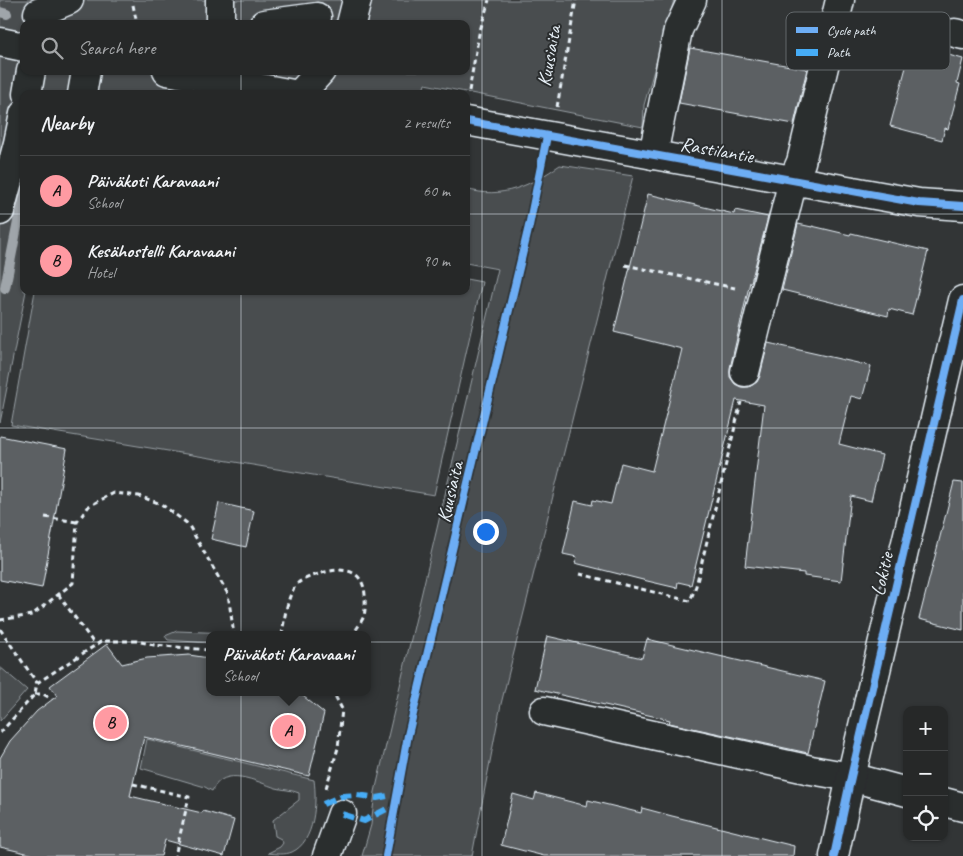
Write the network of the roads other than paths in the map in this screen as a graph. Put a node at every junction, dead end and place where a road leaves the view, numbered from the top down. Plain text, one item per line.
1 (69, 0) edge
2 (220, 0) edge
3 (357, 0) edge
4 (692, 0) edge
5 (38, 12) edge
6 (317, 17) dead end
7 (220, 20) edge
8 (294, 20) edge
9 (351, 20) edge
10 (0, 42) edge
11 (20, 45) edge
12 (823, 70) edge
13 (31, 75) edge
14 (85, 75) edge
15 (317, 75) edge
16 (193, 78) edge
17 (28, 90) edge
18 (83, 90) edge
19 (268, 90) edge
20 (304, 90) edge
21 (470, 122) edge
22 (20, 133) edge
23 (653, 155) junction
24 (793, 180) junction
25 (963, 206) edge
26 (0, 211) edge
27 (963, 300) edge
28 (745, 372) road end
29 (544, 711) dead end
30 (851, 777) junction
31 (903, 791) edge
32 (948, 803) edge
33 (963, 807) edge
34 (342, 814) dead end
35 (327, 856) edge
36 (834, 856) edge

1 - 5 street
2 - 7 street
3 - 9 street
4 - 23 street
6 - 8 street
10 - 11 street
12 - 24 street
13 - 17 street
14 - 18 street
15 - 20 street
16 - 19 street
21 - 23 street, Rastilantie
22 - 26 street
23 - 24 street, Rastilantie
24 - 25 street, Rastilantie
24 - 28 street
27 - 30 street, Lokitie
29 - 30 street
30 - 31 street
30 - 36 street, Lokitie
32 - 33 street
34 - 35 street

